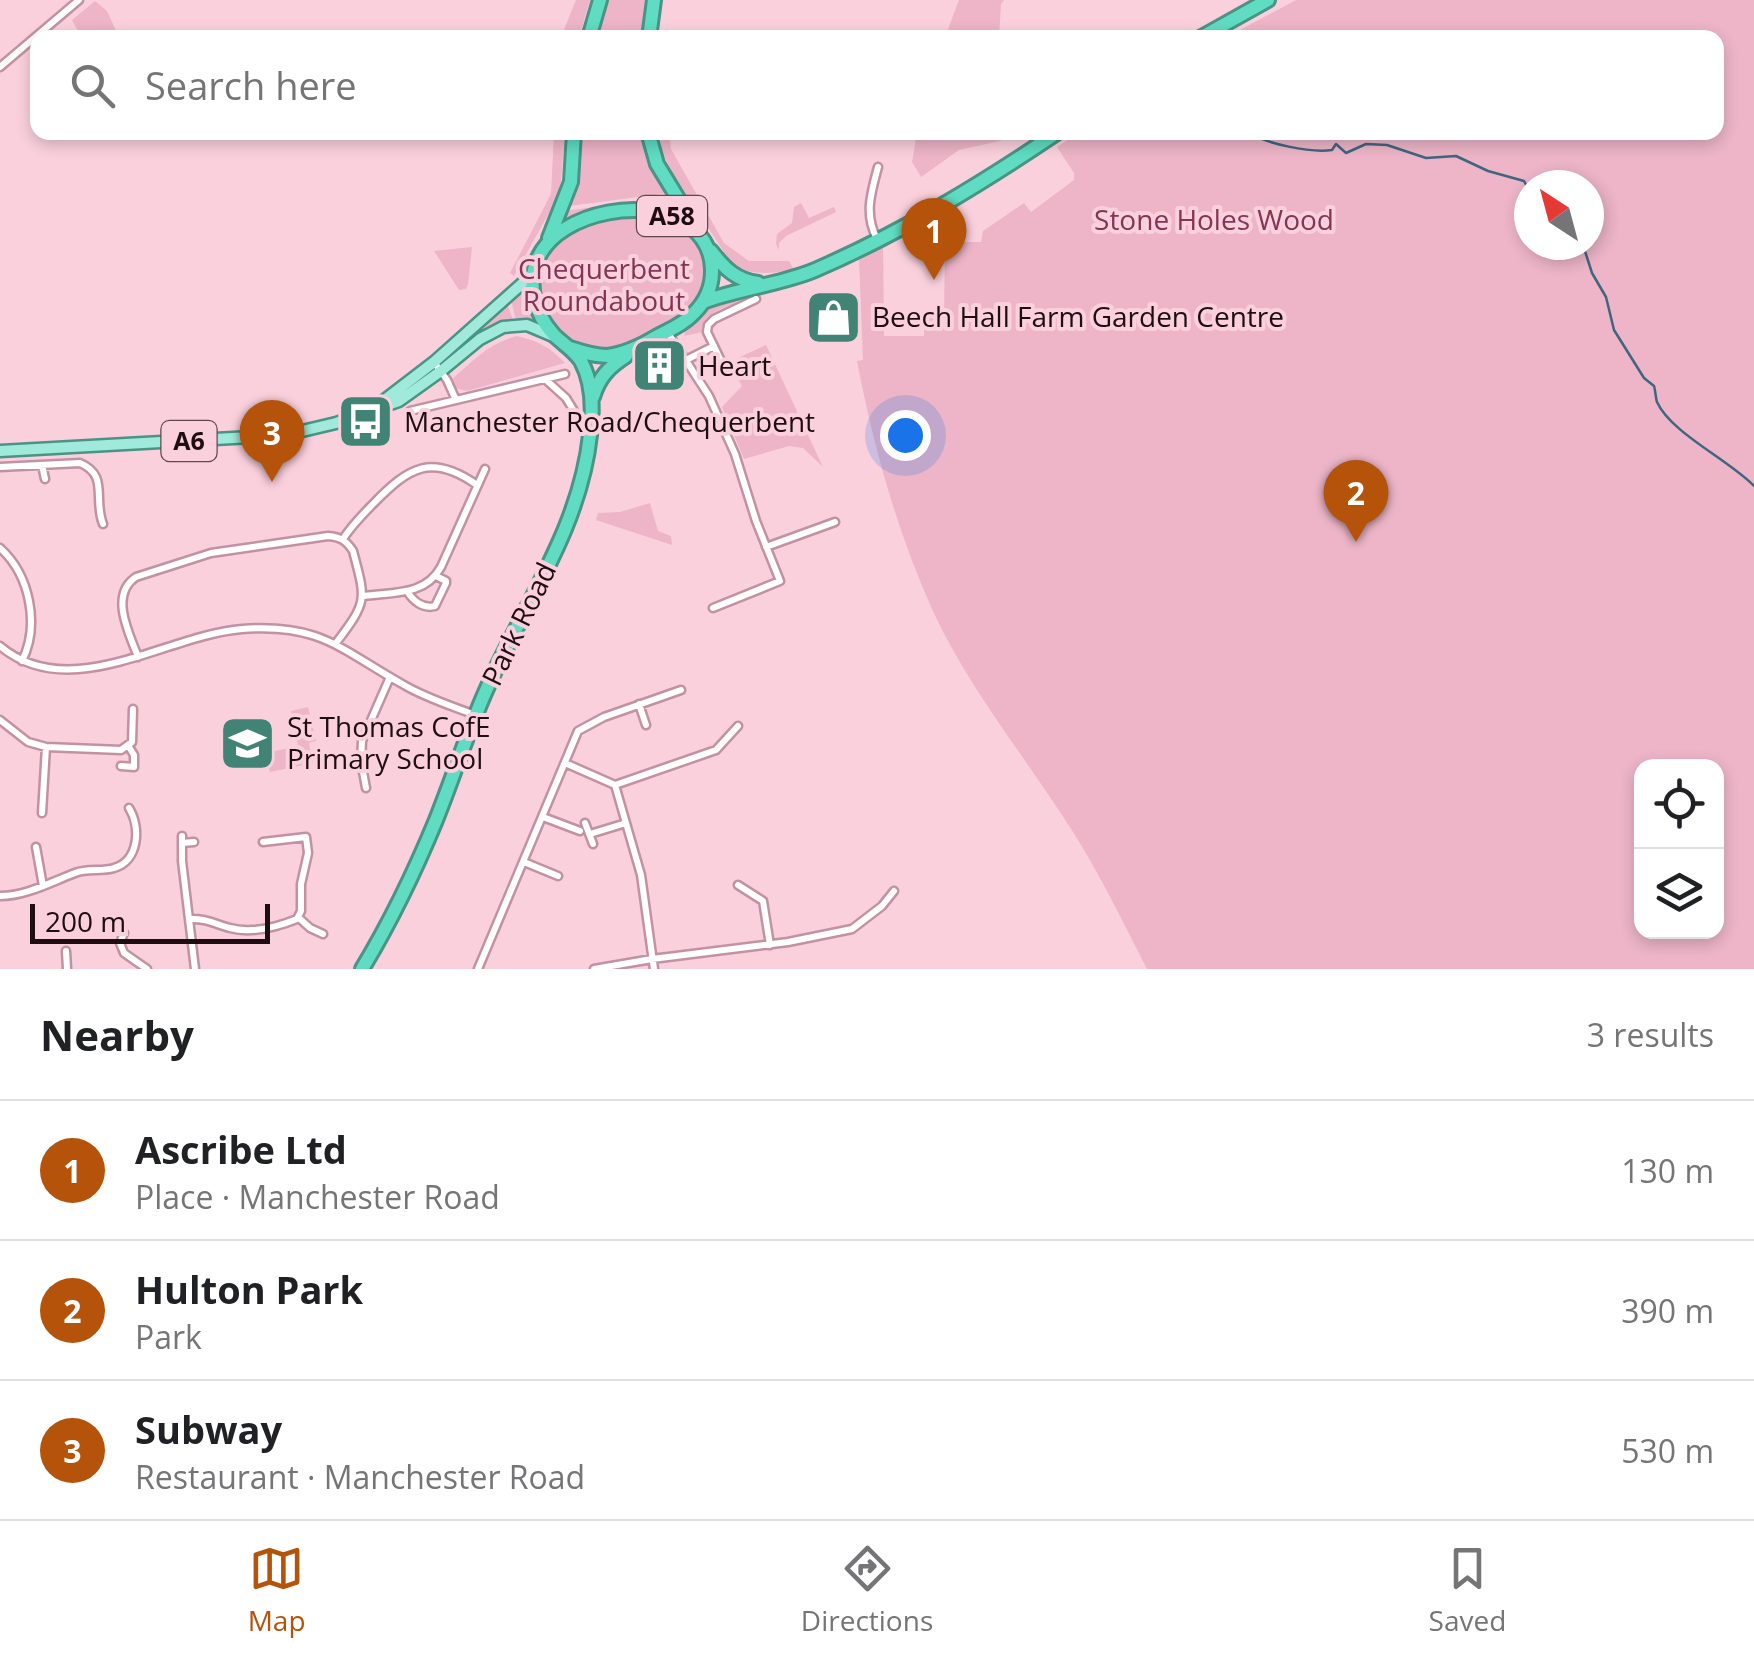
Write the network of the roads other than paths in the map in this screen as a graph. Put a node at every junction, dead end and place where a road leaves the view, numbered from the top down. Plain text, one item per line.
1 (79, 0) edge
2 (600, 0) edge
3 (654, 0) edge
4 (1268, 0) edge
5 (44, 30) edge
6 (591, 30) edge
7 (650, 30) edge
8 (1214, 30) edge
9 (30, 42) edge
10 (0, 67) edge
11 (573, 140) edge
12 (650, 140) edge
13 (1046, 140) edge
14 (878, 167) dead end
15 (701, 236) junction
16 (877, 239) junction
17 (546, 245) junction
18 (709, 249) junction
19 (534, 273) junction
20 (772, 283) junction
21 (756, 299) dead end
22 (704, 302) junction
23 (667, 332) junction
24 (564, 343) junction
25 (640, 346) junction
26 (714, 346) junction
27 (686, 360) junction
28 (722, 363) dead end
29 (438, 367) junction
30 (566, 374) dead end
31 (545, 379) junction
32 (456, 400) junction
33 (592, 400) junction
34 (410, 411) dead end
35 (590, 438) junction
36 (0, 451) edge
37 (42, 465) junction
38 (0, 467) edge
39 (485, 469) dead end
40 (45, 478) dead end
41 (476, 486) junction
42 (835, 522) dead end
43 (103, 524) dead end
44 (343, 539) junction
45 (766, 547) junction
46 (0, 548) edge
47 (436, 576) junction
48 (408, 592) junction
49 (364, 596) junction
50 (713, 608) dead end
51 (336, 643) junction
52 (0, 646) edge
53 (138, 657) junction
54 (22, 660) junction
55 (390, 677) junction
56 (681, 690) dead end
57 (639, 704) junction
58 (133, 709) dead end
59 (475, 715) junction
60 (0, 720) edge
61 (646, 725) dead end
62 (738, 726) dead end
63 (46, 747) junction
64 (128, 747) junction
65 (565, 763) junction
66 (121, 766) dead end
67 (615, 786) junction
68 (366, 788) dead end
69 (130, 808) dead end
70 (42, 813) dead end
71 (542, 817) junction
72 (626, 822) junction
73 (590, 834) junction
74 (194, 842) dead end
75 (264, 842) dead end
76 (593, 844) dead end
77 (47, 853) dead end
78 (524, 862) junction
79 (553, 877) dead end
80 (738, 885) dead end
81 (43, 886) junction
82 (894, 891) dead end
83 (0, 896) edge
84 (298, 918) junction
85 (189, 919) junction
86 (124, 932) dead end
87 (324, 934) dead end
88 (770, 945) junction
89 (66, 951) dead end
90 (652, 959) junction
91 (67, 969) edge
92 (146, 969) edge
93 (195, 969) edge
94 (362, 969) edge
95 (478, 969) edge
96 (594, 969) edge
97 (654, 969) edge

1 - 5 street
2 - 6 highway
3 - 7 highway
4 - 8 highway
9 - 10 street
11 - 17 highway
12 - 15 highway, A58
13 - 16 highway
14 - 16 street
15 - 17 highway, A58
15 - 18 highway, A58
16 - 20 highway
17 - 19 highway
18 - 20 highway
18 - 22 highway, A58
19 - 24 highway
19 - 29 main road, A6
20 - 22 highway
21 - 26 street
22 - 23 highway
23 - 25 highway
23 - 27 street
24 - 25 highway
24 - 29 main road, A6
24 - 33 highway, Park Road
25 - 33 highway
26 - 27 street
26 - 28 street
27 - 45 street
29 - 32 street
29 - 36 main road, A6
30 - 31 street
31 - 32 street
31 - 35 street
32 - 34 street
33 - 35 highway, Park Road
35 - 59 highway, Park Road
37 - 38 street
37 - 40 street
37 - 43 street
39 - 41 street
41 - 44 street
41 - 47 street
42 - 45 street
44 - 49 street
44 - 53 street
45 - 50 street
46 - 54 street
47 - 48 street
47 - 48 street
48 - 49 street
49 - 51 street
51 - 53 street
51 - 55 street
52 - 54 street
53 - 54 street
55 - 59 street
55 - 68 street
56 - 57 street
57 - 61 street
57 - 65 street
58 - 64 street
59 - 94 highway, Park Road
60 - 63 street
62 - 67 street
63 - 64 street
63 - 70 street
64 - 66 street
65 - 67 street
65 - 71 street
67 - 72 street
69 - 81 street
71 - 73 street
71 - 78 street
72 - 73 street
72 - 90 street
73 - 76 street
74 - 85 street
75 - 84 street
77 - 81 street
78 - 79 street
78 - 95 street
80 - 88 street
81 - 83 street
82 - 88 street
84 - 85 street
84 - 87 street
85 - 93 street
86 - 92 street
88 - 90 street
89 - 91 street
90 - 96 street
90 - 97 street

